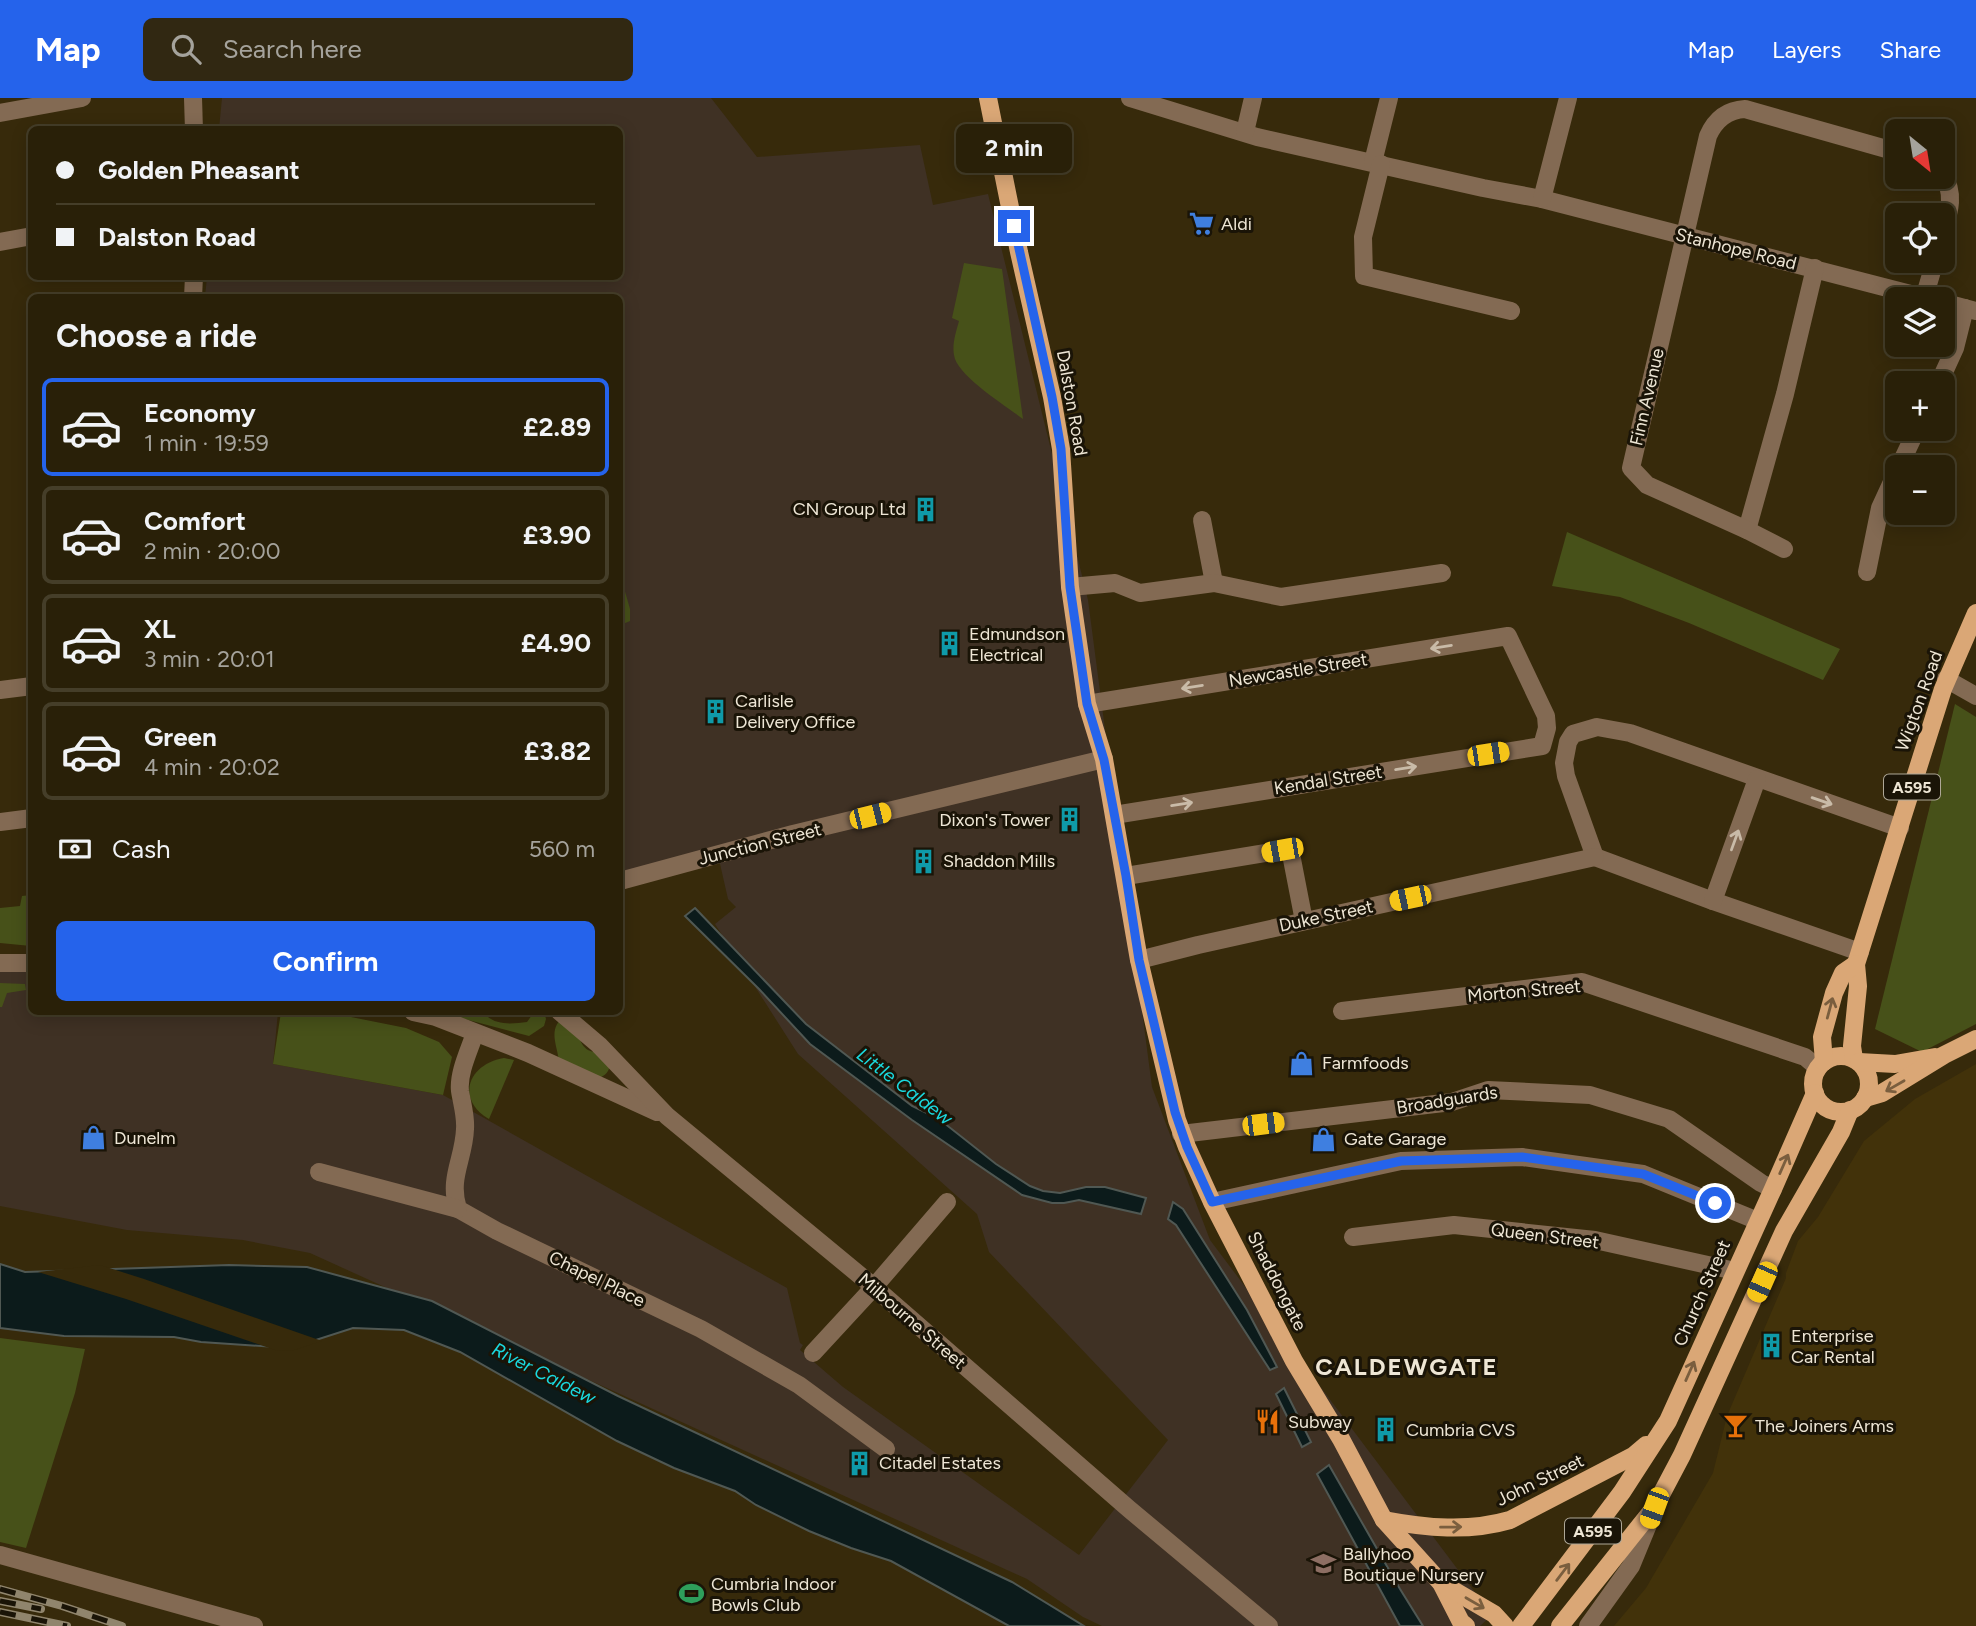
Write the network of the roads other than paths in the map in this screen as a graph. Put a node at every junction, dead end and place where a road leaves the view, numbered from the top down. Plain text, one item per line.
1 (82, 98) edge
2 (193, 98) edge
3 (988, 98) edge
4 (1130, 98) edge
5 (1253, 98) edge
6 (1388, 98) edge
7 (1569, 98) edge
8 (0, 113) edge
9 (194, 126) edge
10 (1245, 132) junction
11 (1885, 149) edge
12 (1377, 163) junction
13 (1542, 199) junction
14 (28, 237) edge
15 (1685, 237) junction
16 (0, 242) edge
17 (1815, 268) junction
18 (1886, 287) edge
19 (1971, 310) edge
20 (1511, 311) dead end
21 (1944, 371) edge
22 (1885, 497) edge
23 (1202, 520) dead end
24 (1747, 530) junction
25 (1784, 549) dead end
26 (1867, 572) dead end
27 (1442, 573) dead end
28 (1213, 583) junction
29 (1070, 587) junction
30 (1976, 614) edge
31 (1946, 680) junction
32 (28, 686) edge
33 (0, 690) edge
34 (1976, 696) edge
35 (1087, 704) junction
36 (1542, 746) joint
37 (1104, 760) junction
38 (1757, 779) junction
39 (1114, 815) junction
40 (28, 818) edge
41 (0, 822) edge
42 (1900, 828) junction
43 (1595, 857) junction
44 (1126, 876) junction
45 (623, 880) edge
46 (1713, 901) junction
47 (1304, 921) junction
48 (1858, 958) junction
49 (1139, 960) junction
50 (28, 962) edge
51 (0, 963) edge
52 (1342, 1011) dead end
53 (427, 1015) edge
54 (563, 1015) edge
55 (475, 1033) junction
56 (1976, 1039) edge
57 (1944, 1055) junction
58 (1856, 1061) junction
59 (1821, 1065) junction
60 (1815, 1093) junction
61 (1865, 1098) junction
62 (1850, 1110) junction
63 (667, 1116) junction
64 (1181, 1134) junction
65 (319, 1172) dead end
66 (1773, 1189) junction
67 (947, 1202) dead end
68 (1212, 1202) junction
69 (457, 1209) junction
70 (1758, 1221) junction
71 (1353, 1237) dead end
72 (1735, 1271) junction
73 (874, 1287) junction
74 (813, 1353) dead end
75 (1660, 1432) junction
76 (886, 1449) dead end
77 (1654, 1508) junction
78 (1384, 1520) junction
79 (0, 1555) edge
80 (1441, 1583) junction
81 (254, 1626) edge
82 (1269, 1626) edge
83 (1466, 1626) edge
84 (1505, 1626) edge
85 (1521, 1626) edge
86 (1560, 1626) edge
87 (1588, 1626) edge

1 - 8 street
2 - 9 street
3 - 29 main road, Dalston Road
4 - 10 street, Stanhope Road
5 - 10 street
6 - 12 street
7 - 13 street
10 - 12 street, Stanhope Road
11 - 15 street
12 - 13 street, Stanhope Road
12 - 20 street
13 - 15 street, Stanhope Road
14 - 16 street
15 - 17 street, Stanhope Road
15 - 24 street, Finn Avenue
17 - 18 street, Stanhope Road
17 - 24 street
19 - 21 street
22 - 26 street
23 - 28 street
24 - 25 street, Finn Avenue
27 - 28 street
28 - 29 street
29 - 35 main road, Dalston Road
30 - 31 main road, Wigton Road / A595
31 - 34 street
31 - 42 main road, Wigton Road / A595
32 - 33 street
36 -> 35 street, Newcastle Street
35 - 37 main road, Dalston Road
39 -> 36 street, Kendal Street
37 - 39 main road, Shaddongate
37 - 45 street, Junction Street
38 -> 42 street
38 - 43 street
46 -> 38 street
39 - 44 main road, Shaddongate
40 - 41 street
42 - 48 main road, Wigton Road / A595
43 - 46 street
43 - 47 street, Duke Street
44 - 47 street
44 - 49 main road, Shaddongate
46 - 48 street
47 - 49 street, Duke Street
48 - 58 main road, Wigton Road / A595
59 -> 48 main road, Wigton Road / A595
49 - 64 main road, Shaddongate
50 - 51 street
52 - 59 street, Morton Street
53 - 55 street
54 - 63 street, Milbourne Street
55 - 63 street
55 - 69 street
56 - 57 main road
57 - 58 main road
57 -> 61 main road
58 - 59 main road
58 - 61 main road
59 - 60 main road
60 - 62 main road
66 -> 60 main road, Church Street / A595
61 - 62 main road
62 - 77 main road, A595
63 - 73 street, Milbourne Street
64 - 66 street, Broadguards
64 - 68 main road, Shaddongate
65 - 69 street, Chapel Place
66 - 70 main road, Church Street / A595
67 - 73 street
68 - 70 street
68 - 78 main road, Shaddongate
69 - 76 street, Chapel Place
70 - 72 main road, Church Street / A595
71 - 72 street, Queen Street
75 -> 72 main road, Church Street / A595
73 - 74 street
73 - 82 street, Milbourne Street
78 -> 75 main road, John Street
85 -> 75 main road, A595
77 - 86 main road, A595
77 - 87 street
78 - 80 main road, Shaddongate
79 - 81 street
80 - 83 main road, Shaddongate
80 -> 84 main road, Shaddongate

